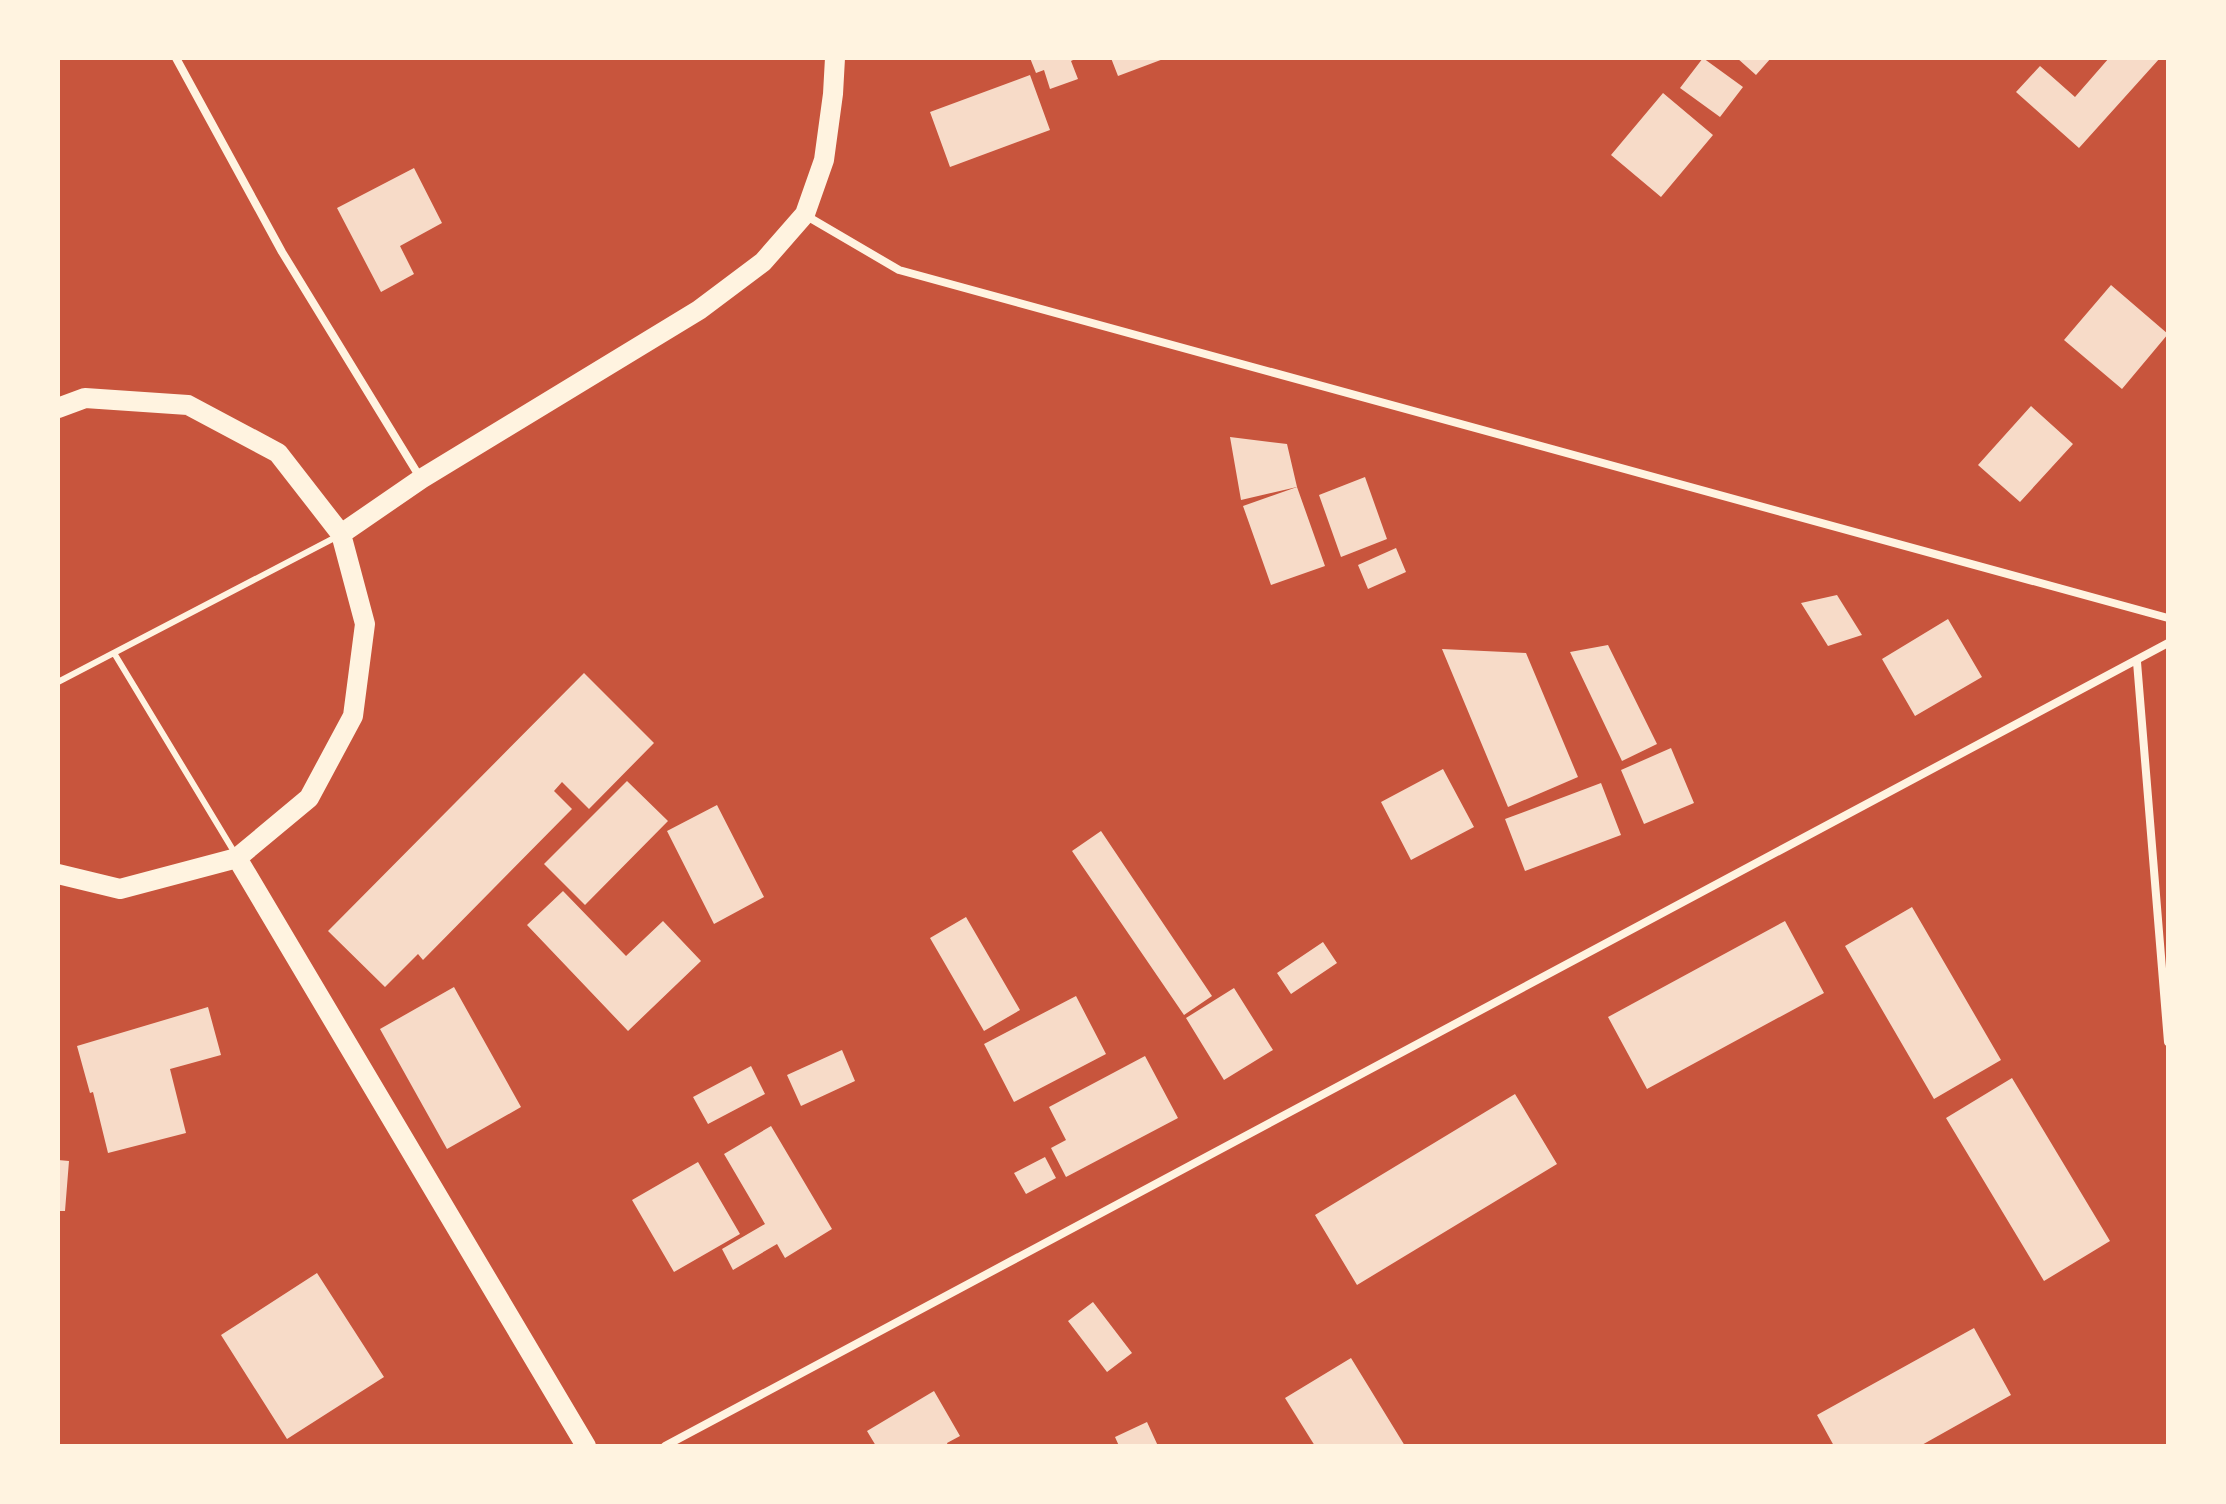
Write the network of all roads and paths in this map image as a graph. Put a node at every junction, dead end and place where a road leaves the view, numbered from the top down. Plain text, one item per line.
1 (176, 58) edge
2 (835, 58) edge
3 (805, 214) junction
4 (58, 408) edge
5 (421, 479) junction
6 (341, 534) junction
7 (2168, 618) edge
8 (2168, 643) edge
9 (114, 653) junction
10 (2137, 662) junction
11 (58, 682) edge
12 (237, 858) junction
13 (58, 874) edge
14 (2168, 1042) edge
15 (586, 1446) edge
16 (665, 1446) edge

1 - 5 street
2 - 3 main road
3 - 5 main road
3 - 7 street
4 - 6 main road
5 - 6 main road
6 - 9 lane
6 - 12 main road
8 - 10 street
9 - 11 lane
9 - 12 lane
10 - 14 street
10 - 16 street
12 - 13 main road
12 - 15 main road

